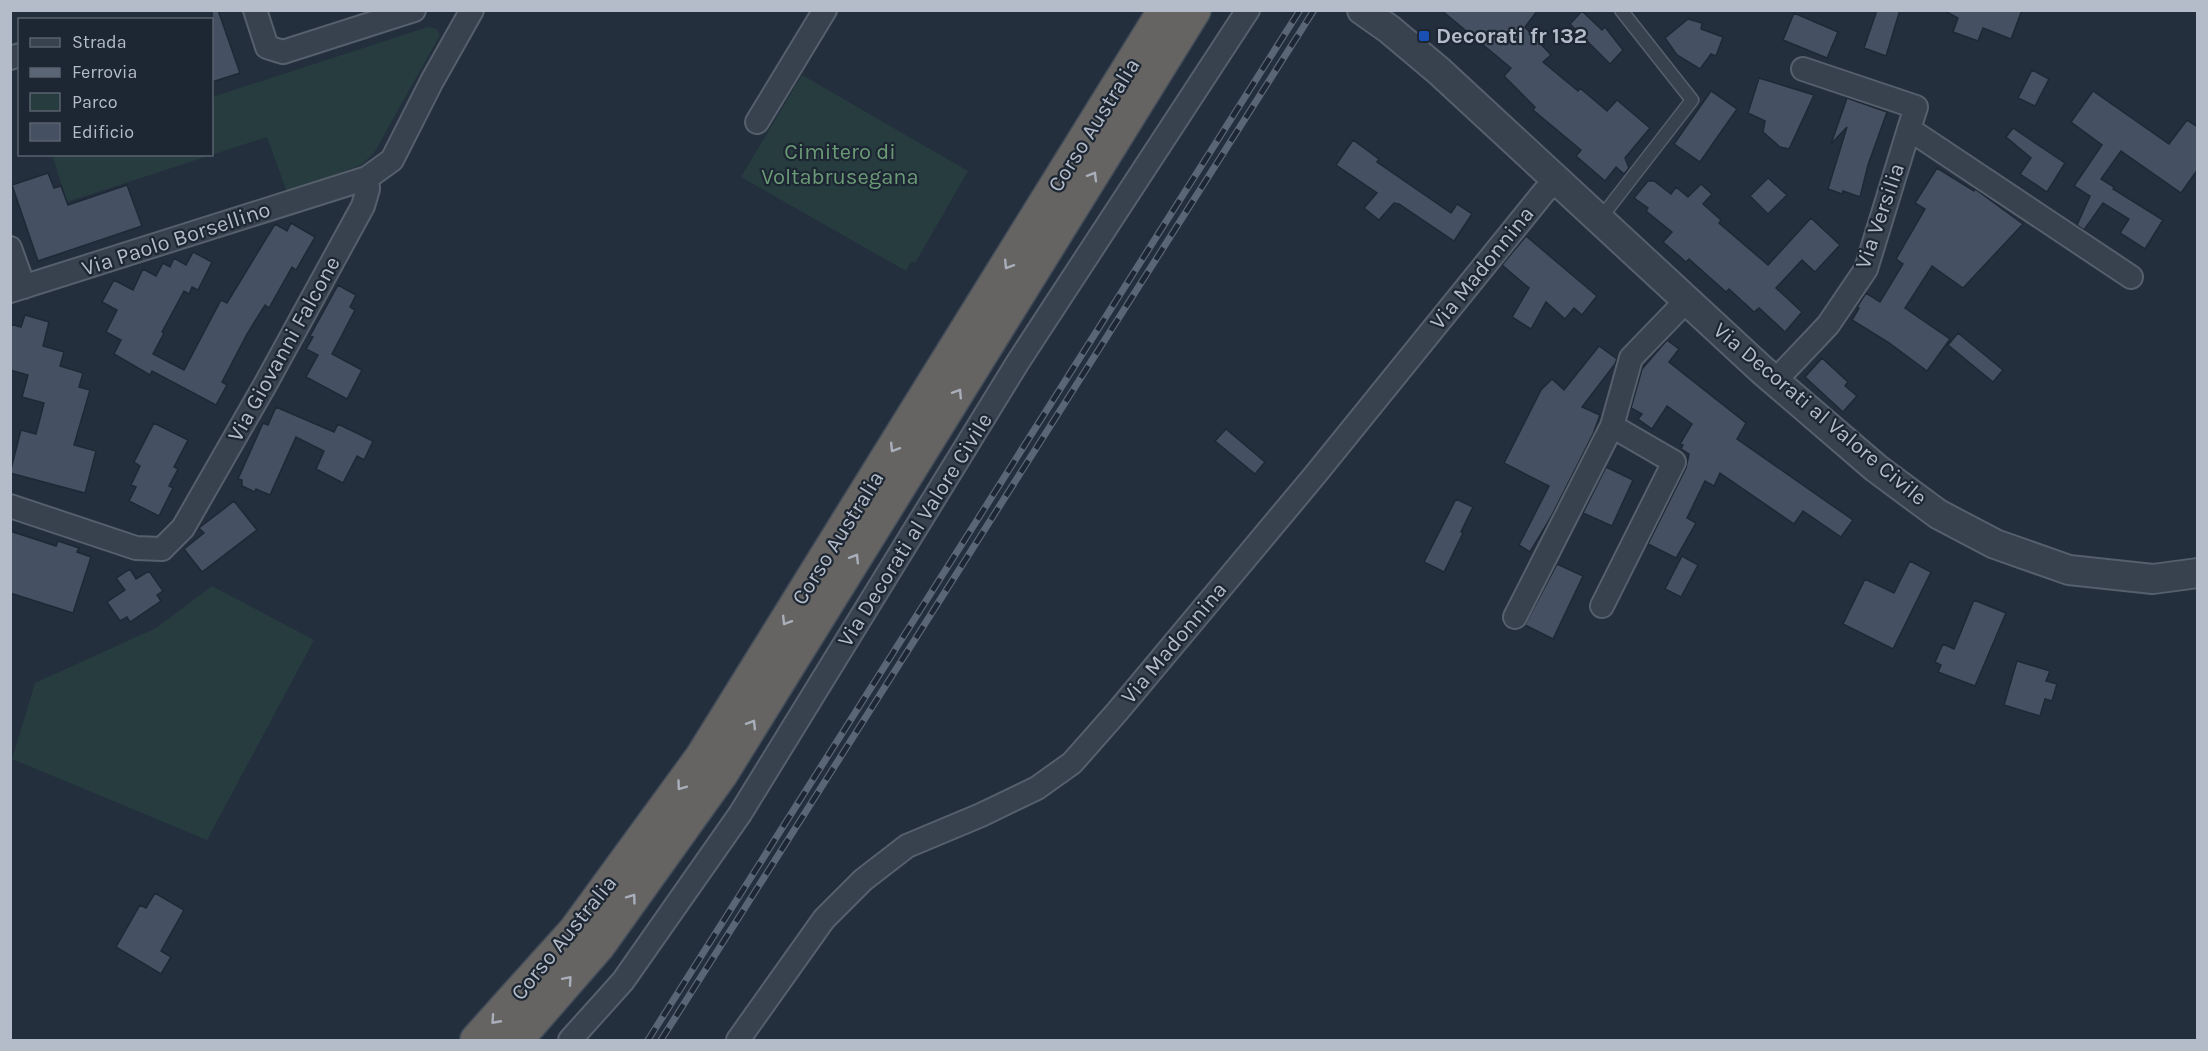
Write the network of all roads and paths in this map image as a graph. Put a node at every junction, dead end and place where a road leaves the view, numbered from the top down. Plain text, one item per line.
1 (255, 10) edge
2 (414, 10) edge
3 (472, 10) edge
4 (825, 10) edge
5 (1165, 10) edge
6 (1194, 10) edge
7 (1248, 10) edge
8 (1362, 10) edge
9 (1621, 10) edge
10 (1803, 69) dead end
11 (757, 122) dead end
12 (1909, 129) junction
13 (367, 178) junction
14 (1558, 180) junction
15 (1600, 219) junction
16 (10, 248) edge
17 (2131, 277) dead end
18 (17, 289) edge
19 (1687, 300) junction
20 (1775, 381) junction
21 (1612, 426) junction
22 (10, 506) edge
23 (2198, 573) edge
24 (1602, 606) dead end
25 (1515, 617) dead end
26 (477, 1041) edge
27 (516, 1041) edge
28 (570, 1041) edge
29 (738, 1041) edge

1 - 2 street
3 - 13 street
4 - 11 street
5 -> 26 highway, Corso Australia
27 -> 6 highway, Corso Australia
7 - 28 street, Via Decorati al Valore Civile
8 - 14 street, Via Decorati al Valore Civile
9 - 15 lane
10 - 12 street, Via Versilia
12 - 17 street, Via Versilia
12 - 20 street, Via Versilia
13 - 18 street, Via Paolo Borsellino
13 - 22 street, Via Giovanni Falcone
14 - 15 street, Via Decorati al Valore Civile
14 - 29 street, Via Madonnina
15 - 19 street, Via Decorati al Valore Civile
16 - 18 street, Via Paolo Borsellino
19 - 20 street, Via Decorati al Valore Civile
19 - 21 street
20 - 23 street, Via Decorati al Valore Civile
21 - 24 street
21 - 25 street

